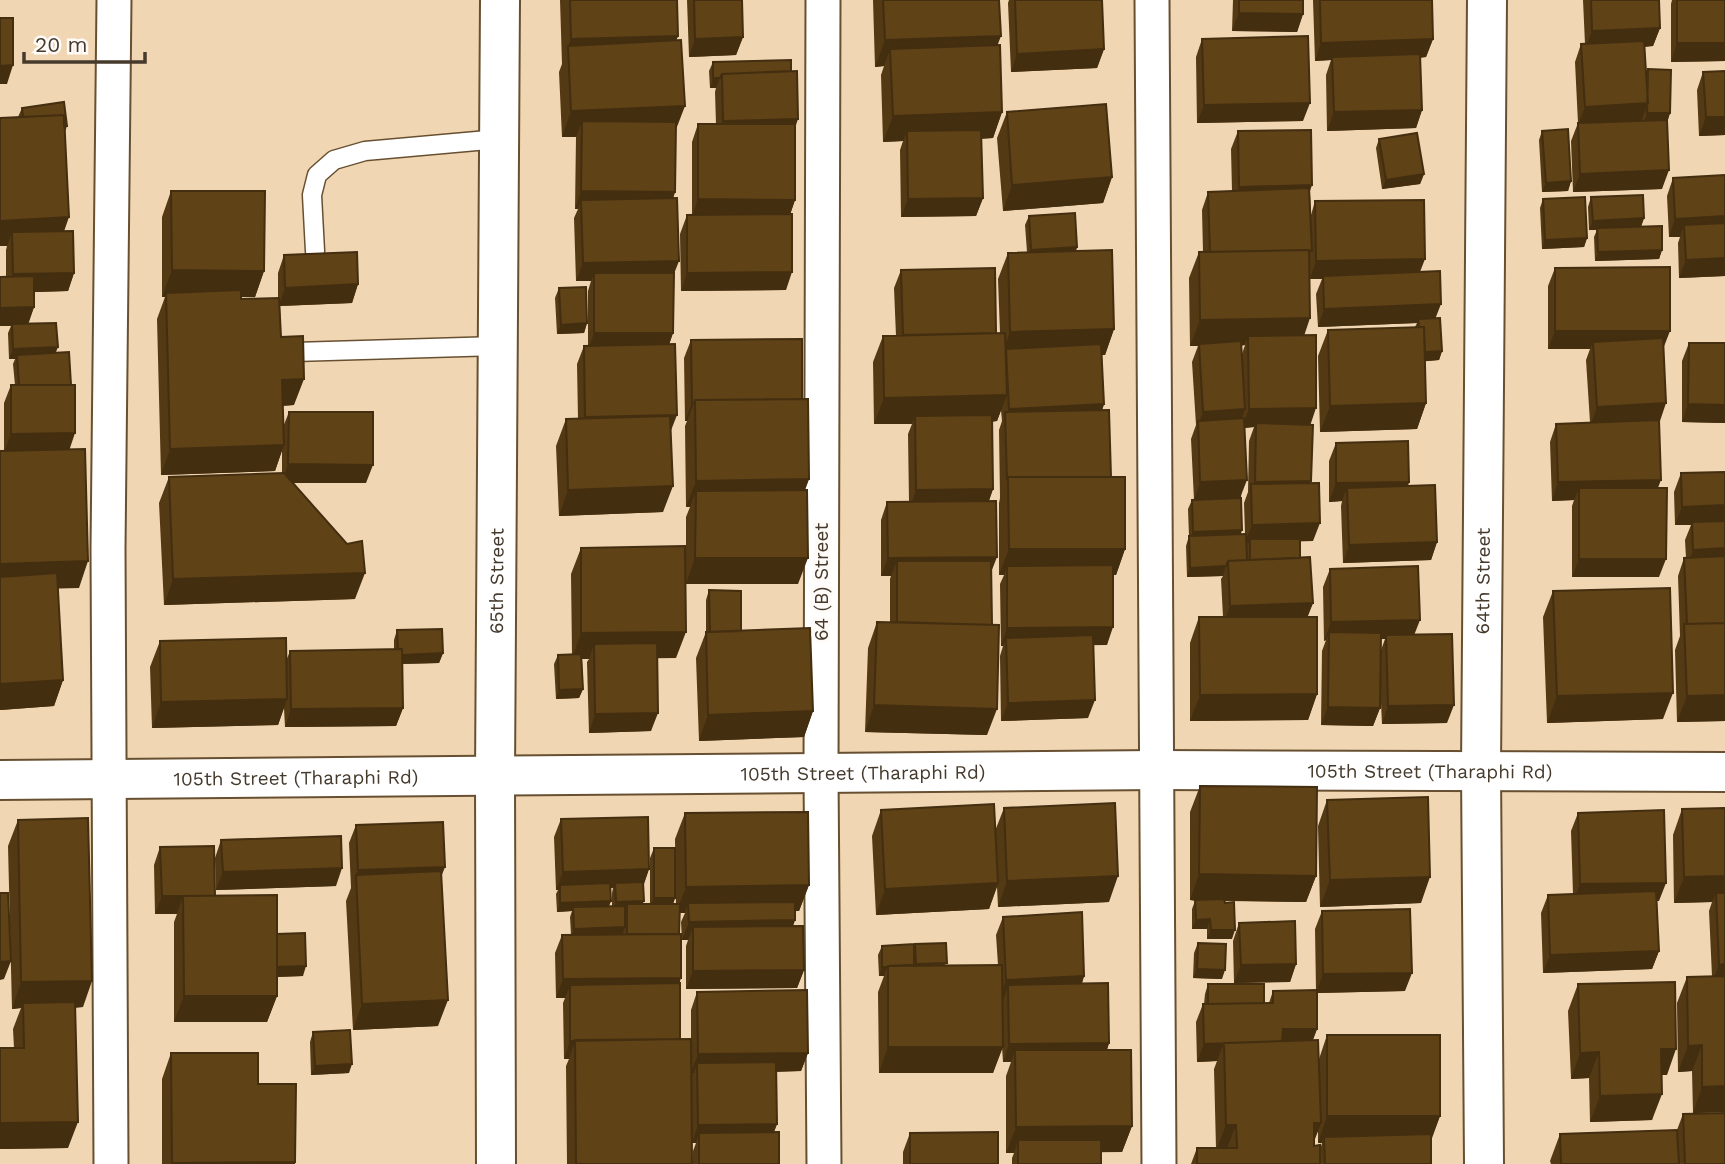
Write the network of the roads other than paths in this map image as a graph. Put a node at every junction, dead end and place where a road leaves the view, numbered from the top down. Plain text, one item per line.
1 (114, 0) edge
2 (500, 0) edge
3 (823, 0) edge
4 (1153, 0) edge
5 (1486, 0) edge
6 (499, 139) junction
7 (315, 251) edge
8 (498, 346) junction
9 (294, 352) edge
10 (1157, 770) junction
11 (1481, 770) junction
12 (1725, 772) edge
13 (821, 773) junction
14 (495, 776) junction
15 (110, 779) junction
16 (0, 780) edge
17 (111, 1164) edge
18 (496, 1164) edge
19 (824, 1164) edge
20 (1159, 1164) edge
21 (1484, 1164) edge

1 - 15 street
2 - 6 street, 65th Street
3 - 13 street, 64 (B) Street
4 - 10 street
5 - 11 street, 64th Street
6 - 7 lane
6 - 8 street, 65th Street
8 - 9 lane
8 - 14 street, 65th Street
10 - 11 street, 105th Street (Tharaphi Rd)
10 - 13 street, 105th Street (Tharaphi Rd)
10 - 20 street
11 - 12 street, 105th Street (Tharaphi Rd)
11 - 21 street, 64th Street
13 - 14 street, 105th Street (Tharaphi Rd)
13 - 19 street, 64 (B) Street
14 - 15 street, 105th Street (Tharaphi Rd)
14 - 18 street, 65th Street
15 - 16 street, 105th Street (Tharaphi Rd)
15 - 17 street

